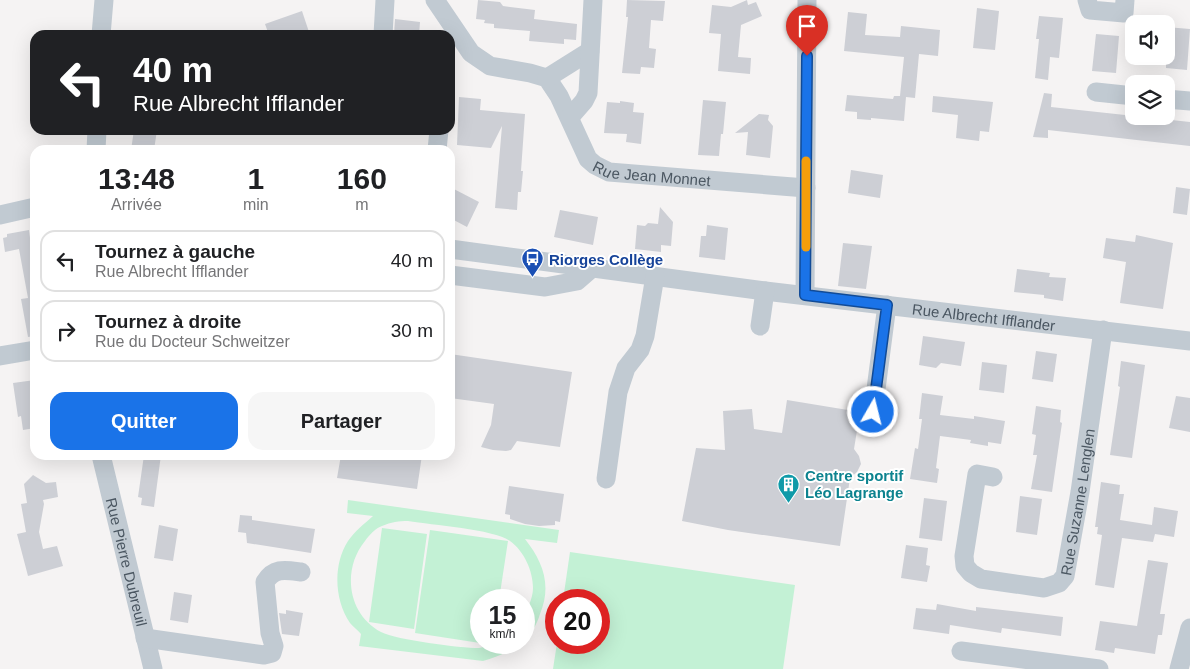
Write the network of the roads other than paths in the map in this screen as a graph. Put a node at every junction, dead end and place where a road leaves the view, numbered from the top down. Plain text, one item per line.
1 (104, 0) edge
2 (385, 0) edge
3 (435, 0) edge
4 (593, 0) edge
5 (807, 0) edge
6 (1087, 0) edge
7 (1125, 0) edge
8 (448, 28) edge
9 (102, 30) edge
10 (382, 30) edge
11 (455, 36) edge
12 (590, 51) junction
13 (547, 78) junction
14 (1096, 92) dead end
15 (1125, 95) edge
16 (1175, 100) edge
17 (1190, 101) edge
18 (570, 117) junction
19 (806, 188) junction
20 (30, 208) edge
21 (0, 215) edge
22 (455, 250) edge
23 (592, 268) junction
24 (455, 276) edge
25 (654, 276) junction
26 (765, 290) junction
27 (805, 295) junction
28 (887, 305) junction
29 (760, 326) dead end
30 (1103, 330) junction
31 (1190, 341) edge
32 (30, 351) edge
33 (0, 356) edge
34 (873, 412) dead end
35 (102, 460) edge
36 (993, 477) dead end
37 (606, 479) dead end
38 (301, 572) dead end
39 (1190, 628) edge
40 (145, 638) junction
41 (962, 651) dead end
42 (153, 669) edge
43 (1099, 669) edge
44 (1179, 669) edge

1 - 9 street
2 - 10 street
3 - 8 street
4 - 12 street
5 - 19 street
6 - 7 street
11 - 13 street
12 - 13 street
12 - 18 street
13 - 18 street, Rue Jean Monnet
14 - 15 street
16 - 17 street
18 - 19 street, Rue Jean Monnet
19 - 27 street
20 - 21 street
22 - 23 street, Rue Albrecht Ifflander
23 - 24 street
23 - 25 street, Rue Albrecht Ifflander
25 - 26 street, Rue Albrecht Ifflander
25 - 37 street
26 - 27 street, Rue Albrecht Ifflander
26 - 29 street
27 - 28 street, Rue Albrecht Ifflander
28 - 30 street, Rue Albrecht Ifflander
28 - 34 street
30 - 31 street, Rue Albrecht Ifflander
30 - 36 street, Rue Suzanne Lenglen
32 - 33 street
35 - 40 street, Rue Pierre Dubreuil
38 - 40 street
39 - 44 street
40 - 42 street, Rue Pierre Dubreuil
41 - 43 street

